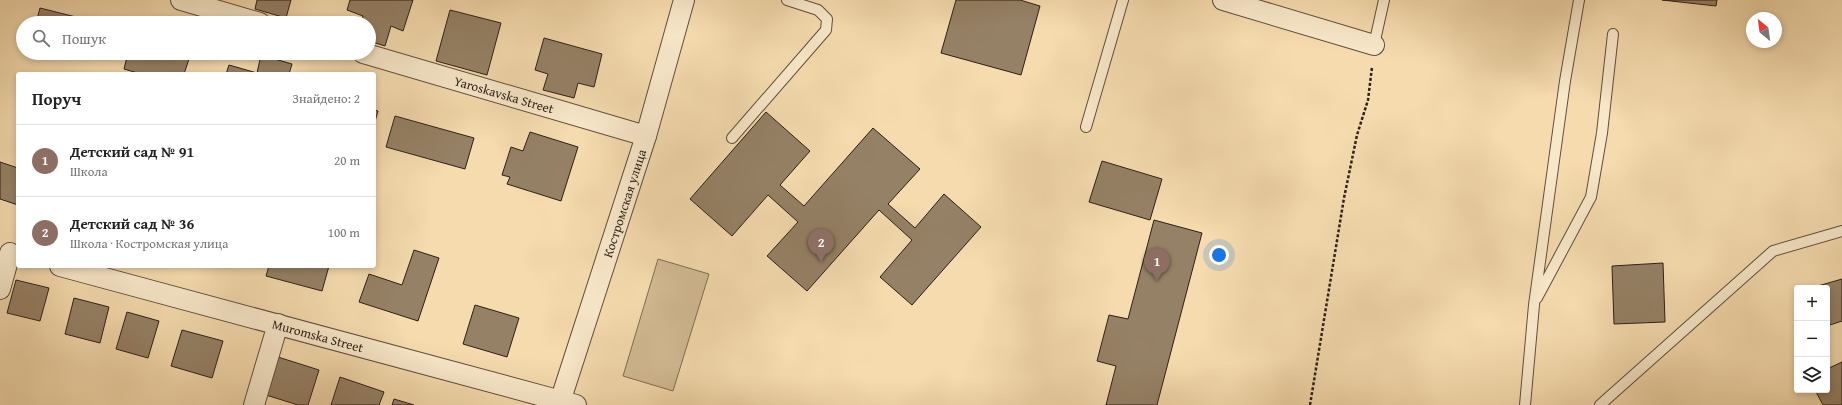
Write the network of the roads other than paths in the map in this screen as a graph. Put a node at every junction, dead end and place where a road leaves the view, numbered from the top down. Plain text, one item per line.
1 (181, 0) edge
2 (684, 0) edge
3 (787, 0) edge
4 (1123, 0) edge
5 (1223, 0) edge
6 (1384, 0) edge
7 (1579, 0) edge
8 (236, 16) edge
9 (1613, 34) dead end
10 (1374, 45) joint
11 (376, 57) edge
12 (1086, 127) dead end
13 (646, 136) junction
14 (732, 138) dead end
15 (1842, 231) edge
16 (9, 252) edge
17 (68, 268) edge
18 (0, 289) edge
19 (1534, 305) junction
20 (278, 324) junction
21 (565, 403) edge
22 (254, 405) edge
23 (1525, 405) edge
24 (1600, 405) edge

1 - 8 street
2 - 13 street, Костромская улица
3 - 14 lane
4 - 12 lane
5 - 10 street
6 - 10 lane
7 - 19 lane
9 - 19 lane
11 - 13 street, Yaroskavska Street
13 - 21 street, Костромская улица
15 - 24 lane
16 - 18 street
17 - 20 street, Muromska Street
19 - 23 lane
20 - 21 street, Muromska Street
20 - 22 street

